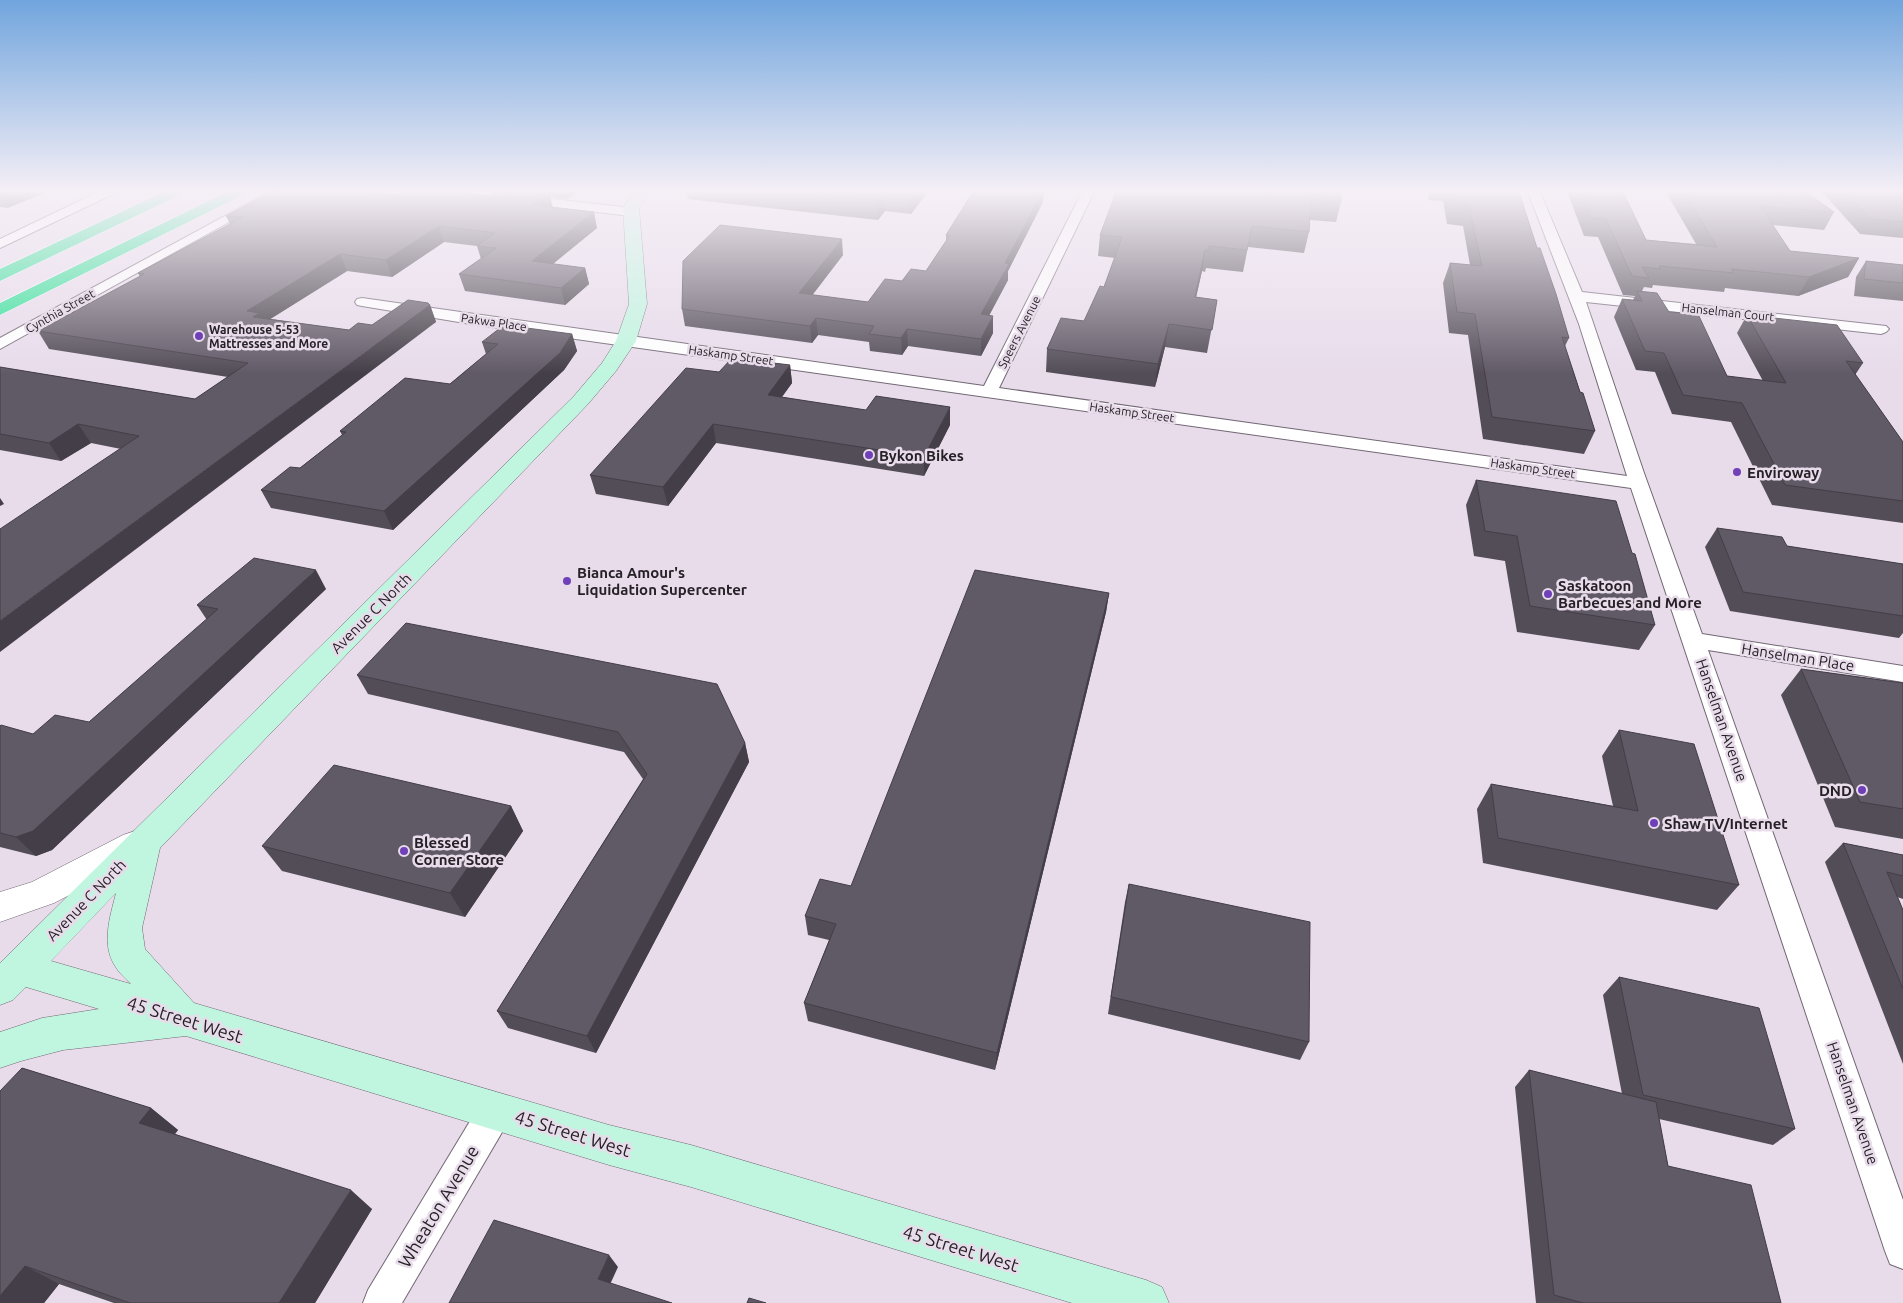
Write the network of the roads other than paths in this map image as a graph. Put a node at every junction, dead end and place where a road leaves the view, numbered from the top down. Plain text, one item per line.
1 (47, 253) edge
2 (95, 253) edge
3 (115, 253) edge
4 (166, 253) edge
5 (637, 253) edge
6 (1059, 253) edge
7 (1558, 253) edge
8 (0, 276) edge
9 (1575, 296) junction
10 (0, 302) edge
11 (362, 302) dead end
12 (0, 310) edge
13 (1881, 329) dead end
14 (626, 341) junction
15 (0, 344) edge
16 (989, 392) junction
17 (1638, 483) junction
18 (1694, 640) junction
19 (1903, 674) edge
20 (145, 840) junction
21 (0, 907) edge
22 (6, 973) edge
23 (184, 1019) junction
24 (0, 1050) edge
25 (496, 1110) junction
26 (1903, 1251) edge
27 (381, 1303) edge
28 (1146, 1303) edge

1 - 8 highway
2 - 10 highway
3 - 12 highway
4 - 15 street, Cynthia Street
5 - 14 main road, Avenue C North
6 - 16 street, Speers Avenue
7 - 9 street, Hanselman Avenue
9 - 13 street, Hanselman Court
9 - 17 street, Hanselman Avenue
11 - 14 street, Pakwa Place
14 - 16 street, Haskamp Street
14 - 20 main road, Avenue C North
16 - 17 street, Haskamp Street
17 - 18 street, Hanselman Avenue
18 - 19 street, Hanselman Place
18 - 26 street, Hanselman Avenue
20 - 21 street
20 - 22 main road, Avenue C North
20 - 23 main road
22 - 23 main road, 45 Street West
23 - 24 main road
23 - 25 main road, 45 Street West
25 - 27 street, Wheaton Avenue
25 - 28 main road, 45 Street West

